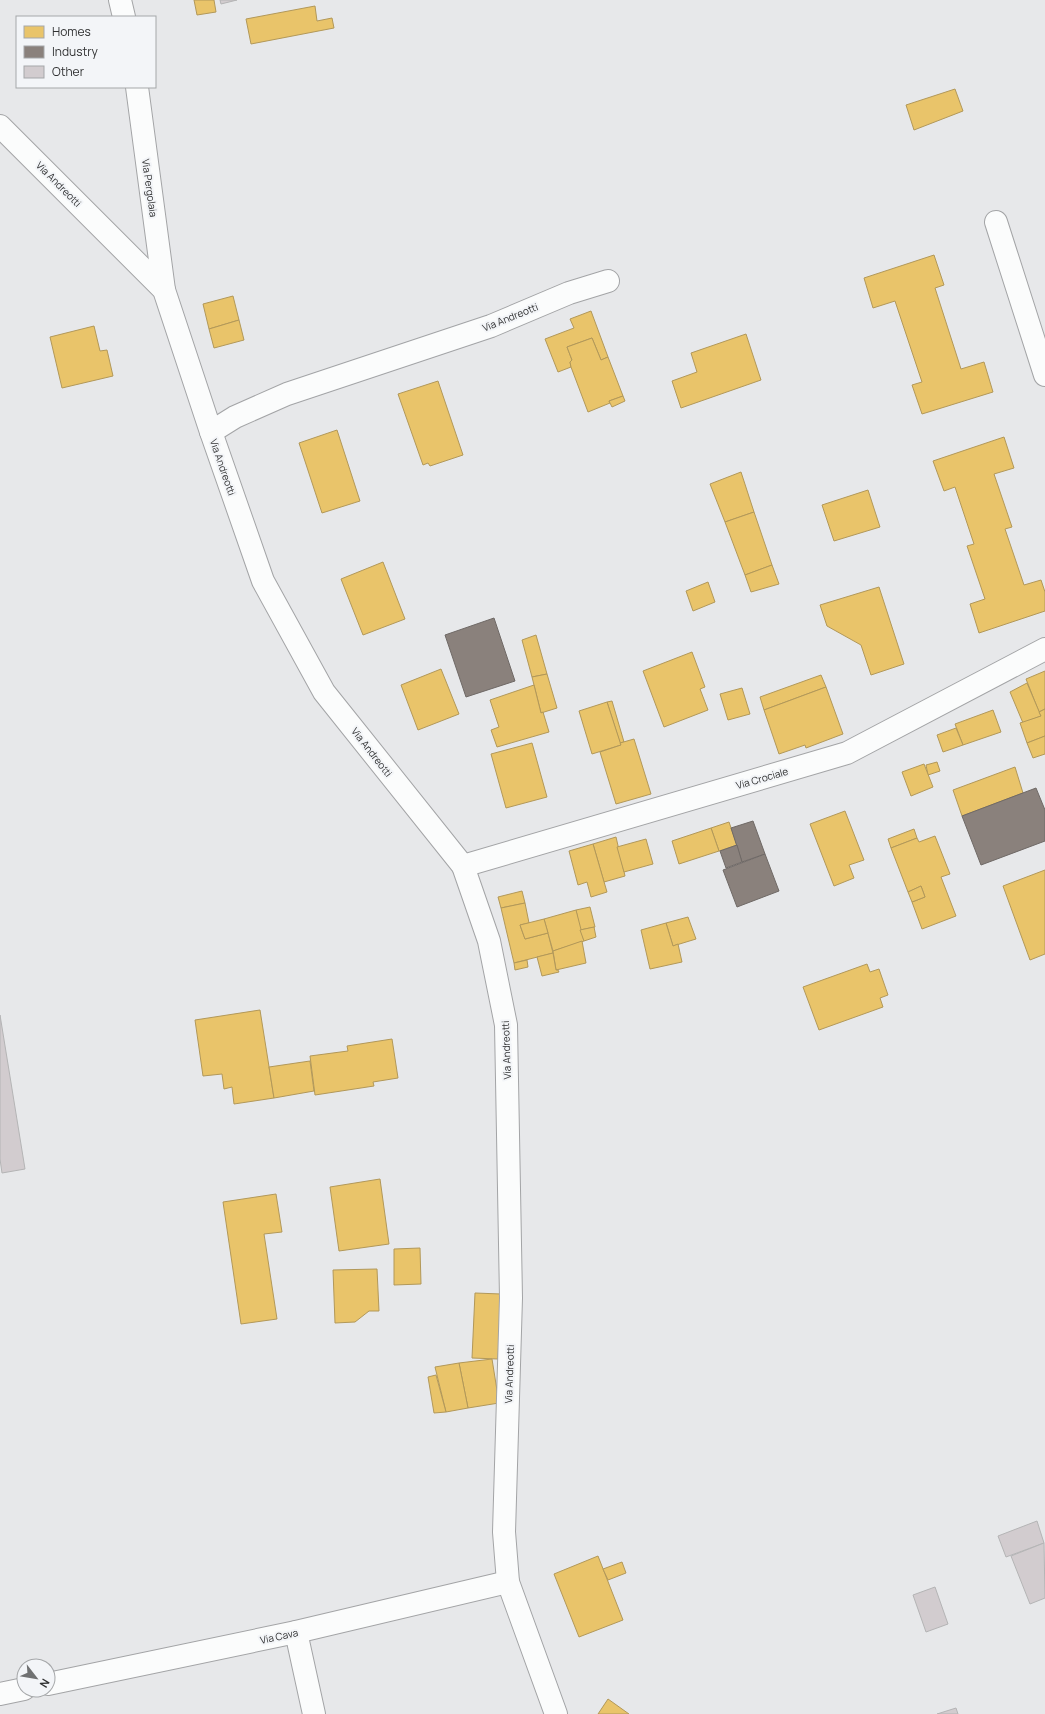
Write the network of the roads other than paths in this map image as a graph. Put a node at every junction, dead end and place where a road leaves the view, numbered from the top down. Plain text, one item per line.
1 (120, 0) edge
2 (124, 16) edge
3 (137, 88) edge
4 (0, 126) edge
5 (996, 222) dead end
6 (608, 281) dead end
7 (164, 290) junction
8 (1045, 375) edge
9 (211, 432) junction
10 (1045, 649) edge
11 (463, 866) junction
12 (508, 1582) junction
13 (296, 1632) junction
14 (56, 1682) edge
15 (16, 1691) edge
16 (0, 1694) edge
17 (557, 1713) edge
18 (314, 1714) edge

1 - 2 street
3 - 7 street, Via Pergolaia
4 - 7 street, Via Andreotti
5 - 8 street
6 - 9 street, Via Andreotti
7 - 9 street, Via Andreotti
9 - 11 street, Via Andreotti
10 - 11 street, Via Crociale
11 - 12 street, Via Andreotti
12 - 13 street, Via Cava
12 - 17 street, Via Andreotti
13 - 14 street, Via Cava
13 - 18 street
15 - 16 street

